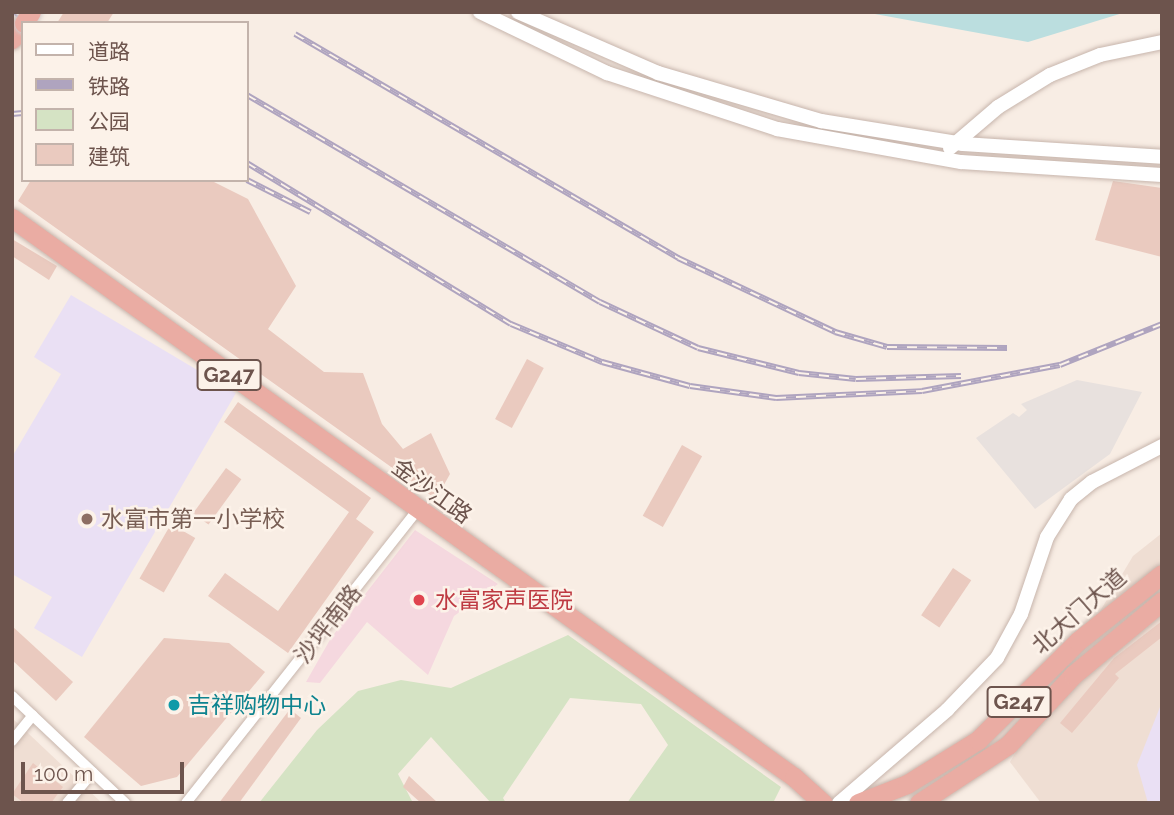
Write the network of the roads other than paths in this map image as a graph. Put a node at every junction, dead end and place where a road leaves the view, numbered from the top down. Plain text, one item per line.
1 (480, 12) edge
2 (518, 12) edge
3 (1162, 42) edge
4 (959, 139) junction
5 (1162, 157) edge
6 (939, 159) junction
7 (1162, 175) edge
8 (12, 218) edge
9 (1162, 446) edge
10 (417, 510) junction
11 (1162, 574) edge
12 (1162, 601) edge
13 (12, 696) edge
14 (33, 716) junction
15 (12, 741) edge
16 (93, 772) junction
17 (67, 803) edge
18 (125, 803) edge
19 (186, 803) edge
20 (823, 803) edge
21 (839, 803) edge
22 (858, 803) edge
23 (919, 803) edge

1 - 6 main road
2 - 4 main road
3 - 4 main road
4 - 5 main road
4 - 6 main road
6 - 7 main road
8 - 10 highway, 金沙江路 / G247
9 - 21 main road
10 - 19 street, 沙坪南路
10 - 20 highway, 金沙江路 / G247
11 - 22 highway, 北大门大道 / G247
12 - 23 highway, 北大门大道 / G247
13 - 14 street
14 - 15 street
14 - 16 street
16 - 17 street
16 - 18 street

